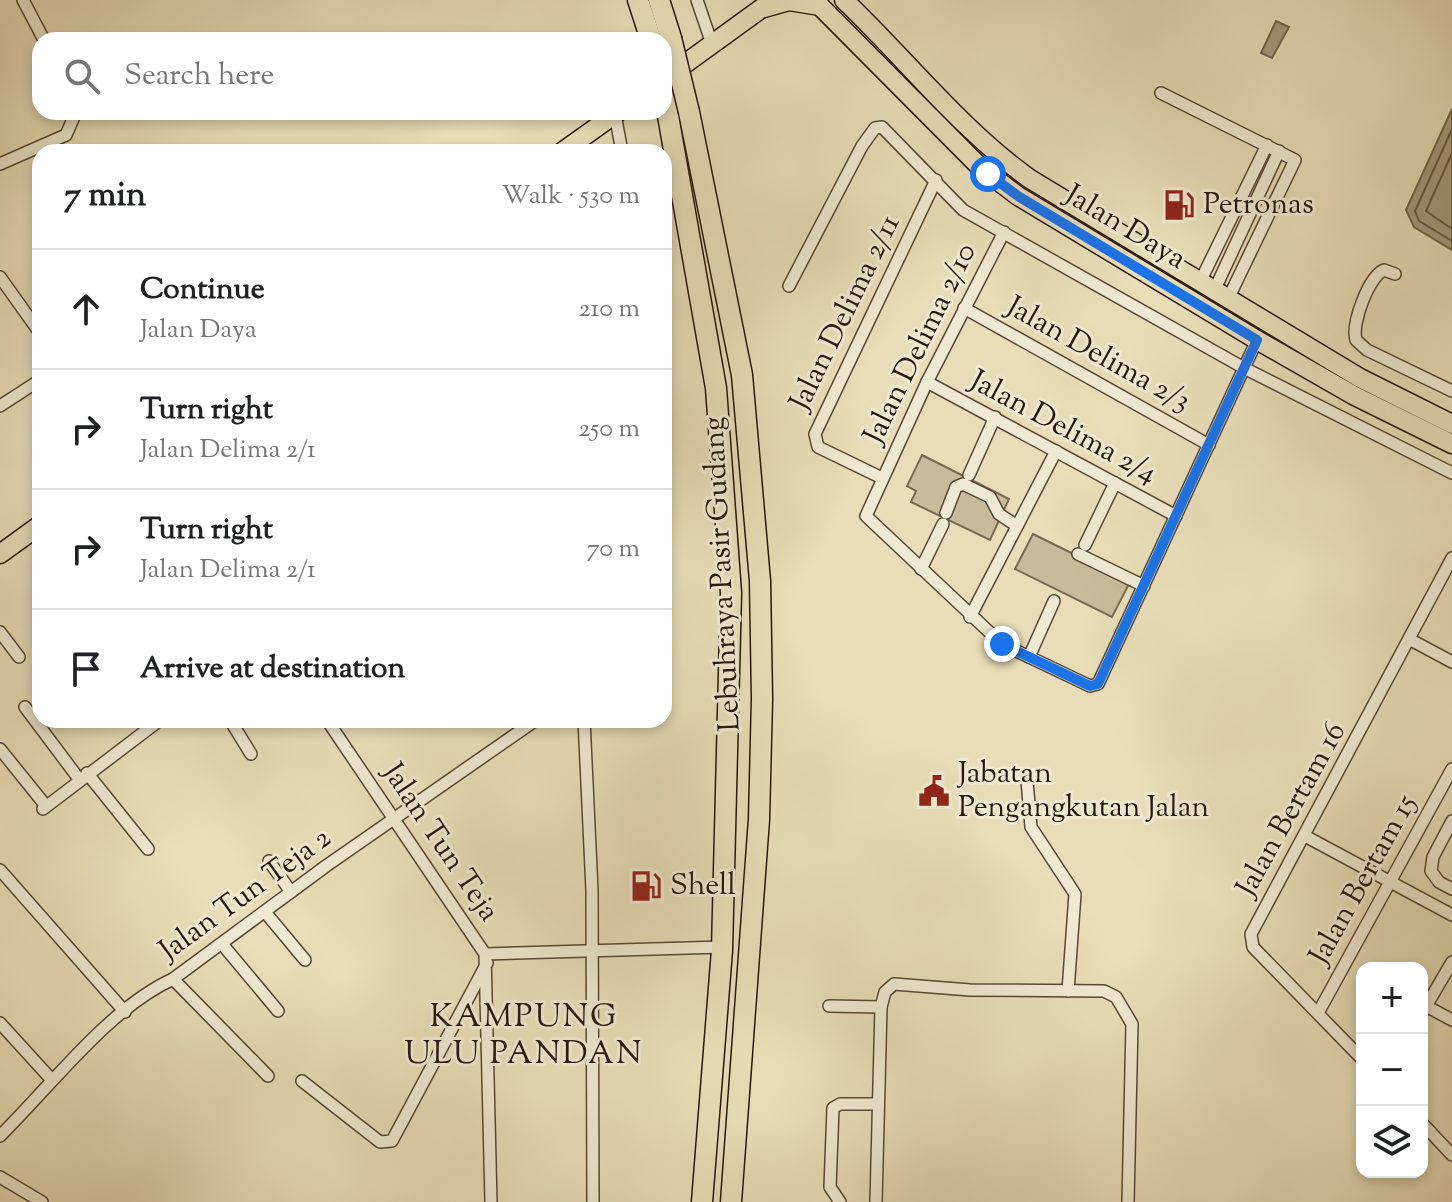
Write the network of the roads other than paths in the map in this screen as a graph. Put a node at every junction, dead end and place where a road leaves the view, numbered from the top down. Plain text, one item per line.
1 (23, 0) edge
2 (638, 0) edge
3 (659, 0) edge
4 (697, 0) edge
5 (844, 0) edge
6 (817, 3) edge
7 (766, 5) edge
8 (40, 32) edge
9 (657, 32) edge
10 (661, 32) edge
11 (712, 44) junction
12 (672, 73) edge
13 (672, 85) edge
14 (1161, 93) dead end
15 (672, 104) edge
16 (679, 114) junction
17 (73, 120) edge
18 (606, 120) edge
19 (617, 120) edge
20 (968, 126) junction
21 (944, 130) junction
22 (46, 144) edge
23 (573, 144) edge
24 (621, 144) edge
25 (1267, 145) junction
26 (32, 150) edge
27 (1279, 151) junction
28 (0, 164) edge
29 (936, 180) junction
30 (1004, 232) junction
31 (1395, 274) dead end
32 (0, 277) edge
33 (789, 286) dead end
34 (1214, 291) junction
35 (964, 308) junction
36 (32, 322) edge
37 (1257, 340) junction
38 (1244, 368) junction
39 (927, 382) junction
40 (32, 385) edge
41 (1452, 391) edge
42 (0, 406) edge
43 (995, 417) junction
44 (1452, 424) edge
45 (1452, 444) edge
46 (1209, 445) junction
47 (1056, 451) junction
48 (1452, 473) edge
49 (969, 475) dead end
50 (882, 478) junction
51 (1115, 483) junction
52 (1176, 516) junction
53 (1017, 526) junction
54 (32, 531) edge
55 (0, 554) edge
56 (1452, 558) edge
57 (921, 569) junction
58 (1144, 586) junction
59 (1054, 601) dead end
60 (970, 617) junction
61 (0, 632) edge
62 (1411, 640) junction
63 (19, 657) dead end
64 (1029, 657) junction
65 (1452, 662) edge
66 (25, 707) dead end
67 (32, 715) edge
68 (43, 728) edge
69 (149, 728) edge
70 (235, 728) edge
71 (332, 728) edge
72 (525, 728) edge
73 (584, 728) edge
74 (0, 749) edge
75 (251, 754) dead end
76 (1451, 773) edge
77 (83, 776) junction
78 (1027, 781) dead end
79 (395, 819) junction
80 (1452, 821) edge
81 (1305, 836) junction
82 (148, 849) dead end
83 (269, 861) dead end
84 (0, 870) edge
85 (1391, 882) junction
86 (1452, 889) edge
87 (291, 892) junction
88 (265, 912) junction
89 (1452, 915) edge
90 (222, 944) junction
91 (722, 947) junction
92 (592, 951) junction
93 (486, 958) junction
94 (305, 960) dead end
95 (1452, 962) edge
96 (173, 979) junction
97 (1068, 991) junction
98 (1428, 1003) edge
99 (829, 1006) dead end
100 (881, 1007) junction
101 (278, 1011) dead end
102 (1428, 1011) edge
103 (125, 1012) junction
104 (1318, 1013) junction
105 (1452, 1020) edge
106 (0, 1023) edge
107 (1356, 1053) edge
108 (268, 1076) dead end
109 (51, 1079) junction
110 (302, 1081) dead end
111 (878, 1104) junction
112 (1428, 1129) edge
113 (0, 1136) edge
114 (1452, 1155) edge
115 (0, 1177) edge
116 (42, 1202) edge
117 (491, 1202) edge
118 (593, 1202) edge
119 (702, 1202) edge
120 (731, 1202) edge
121 (840, 1202) edge
122 (876, 1202) edge
123 (1128, 1202) edge

1 - 8 street
2 - 9 highway, Lebuhraya Pasir Gudang
3 - 10 highway, Lebuhraya Pasir Gudang
4 - 11 street
5 - 20 main road, Jalan Daya
6 - 7 main road
6 - 21 main road, Jalan Daya
7 - 11 main road
11 - 12 main road
13 - 16 highway, Lebuhraya Pasir Gudang, bridge
14 - 25 street
15 - 16 highway, Lebuhraya Pasir Gudang
16 - 91 highway, Lebuhraya Pasir Gudang
16 - 120 highway, Lebuhraya Pasir Gudang
17 - 22 street
18 - 23 main road
19 - 24 street
20 - 21 main road
20 - 34 main road, Jalan Daya
21 - 37 main road, Jalan Daya
25 - 27 street
25 - 34 street
26 - 28 street
27 - 34 street
27 - 34 street
29 - 30 street
29 - 33 street
29 - 50 street, Jalan Delima 2/11
30 - 35 street, Jalan Delima 2/10
30 - 38 street
31 - 41 street
32 - 36 street
34 - 44 main road, Jalan Daya
35 - 39 street, Jalan Delima 2/10
35 - 46 street, Jalan Delima 2/3
37 - 38 street
37 - 45 main road, Jalan Daya
38 - 46 street
38 - 48 street
39 - 43 street, Jalan Delima 2/4
39 - 50 street, Jalan Delima 2/10
40 - 42 street
43 - 47 street, Jalan Delima 2/4
43 - 49 street
46 - 52 street
47 - 51 street, Jalan Delima 2/4
47 - 53 street
50 - 57 street, Jalan Delima 2/10
51 - 52 street, Jalan Delima 2/4
51 - 58 street
52 - 58 street
53 - 57 street
53 - 60 street
54 - 55 main road
56 - 62 street, Jalan Bertam 16
57 - 60 street
58 - 64 street
59 - 64 street
60 - 64 street
61 - 63 street
62 - 65 street
62 - 81 street, Jalan Bertam 16
66 - 67 street
68 - 77 street
69 - 77 street
70 - 75 street
71 - 79 street, Jalan Tun Teja
72 - 79 street, Jalan Tun Teja 2
73 - 92 street
74 - 77 street
76 - 85 street, Jalan Bertam 15
77 - 82 street
78 - 97 street
79 - 87 street, Jalan Tun Teja 2
79 - 93 street, Jalan Tun Teja
80 - 86 street
81 - 85 street
81 - 104 street, Jalan Bertam 16
83 - 87 street
84 - 103 street
85 - 89 street
85 - 104 street, Jalan Bertam 15
87 - 88 street, Jalan Tun Teja 2
88 - 90 street, Jalan Tun Teja 2
88 - 94 street
90 - 96 street, Jalan Tun Teja 2
90 - 101 street
91 - 92 street
91 - 119 highway, Lebuhraya Pasir Gudang
92 - 93 street
92 - 118 street
93 - 110 street
93 - 117 street
95 - 98 street
96 - 103 street, Jalan Tun Teja 2
96 - 108 street
97 - 100 street
97 - 123 street
99 - 100 street
100 - 111 street
102 - 105 street
103 - 109 street, Jalan Tun Teja 2
104 - 107 street, Jalan Bertam 16
106 - 109 street
109 - 113 street, Jalan Tun Teja 2
111 - 121 street
111 - 122 street
112 - 114 street
115 - 116 street

